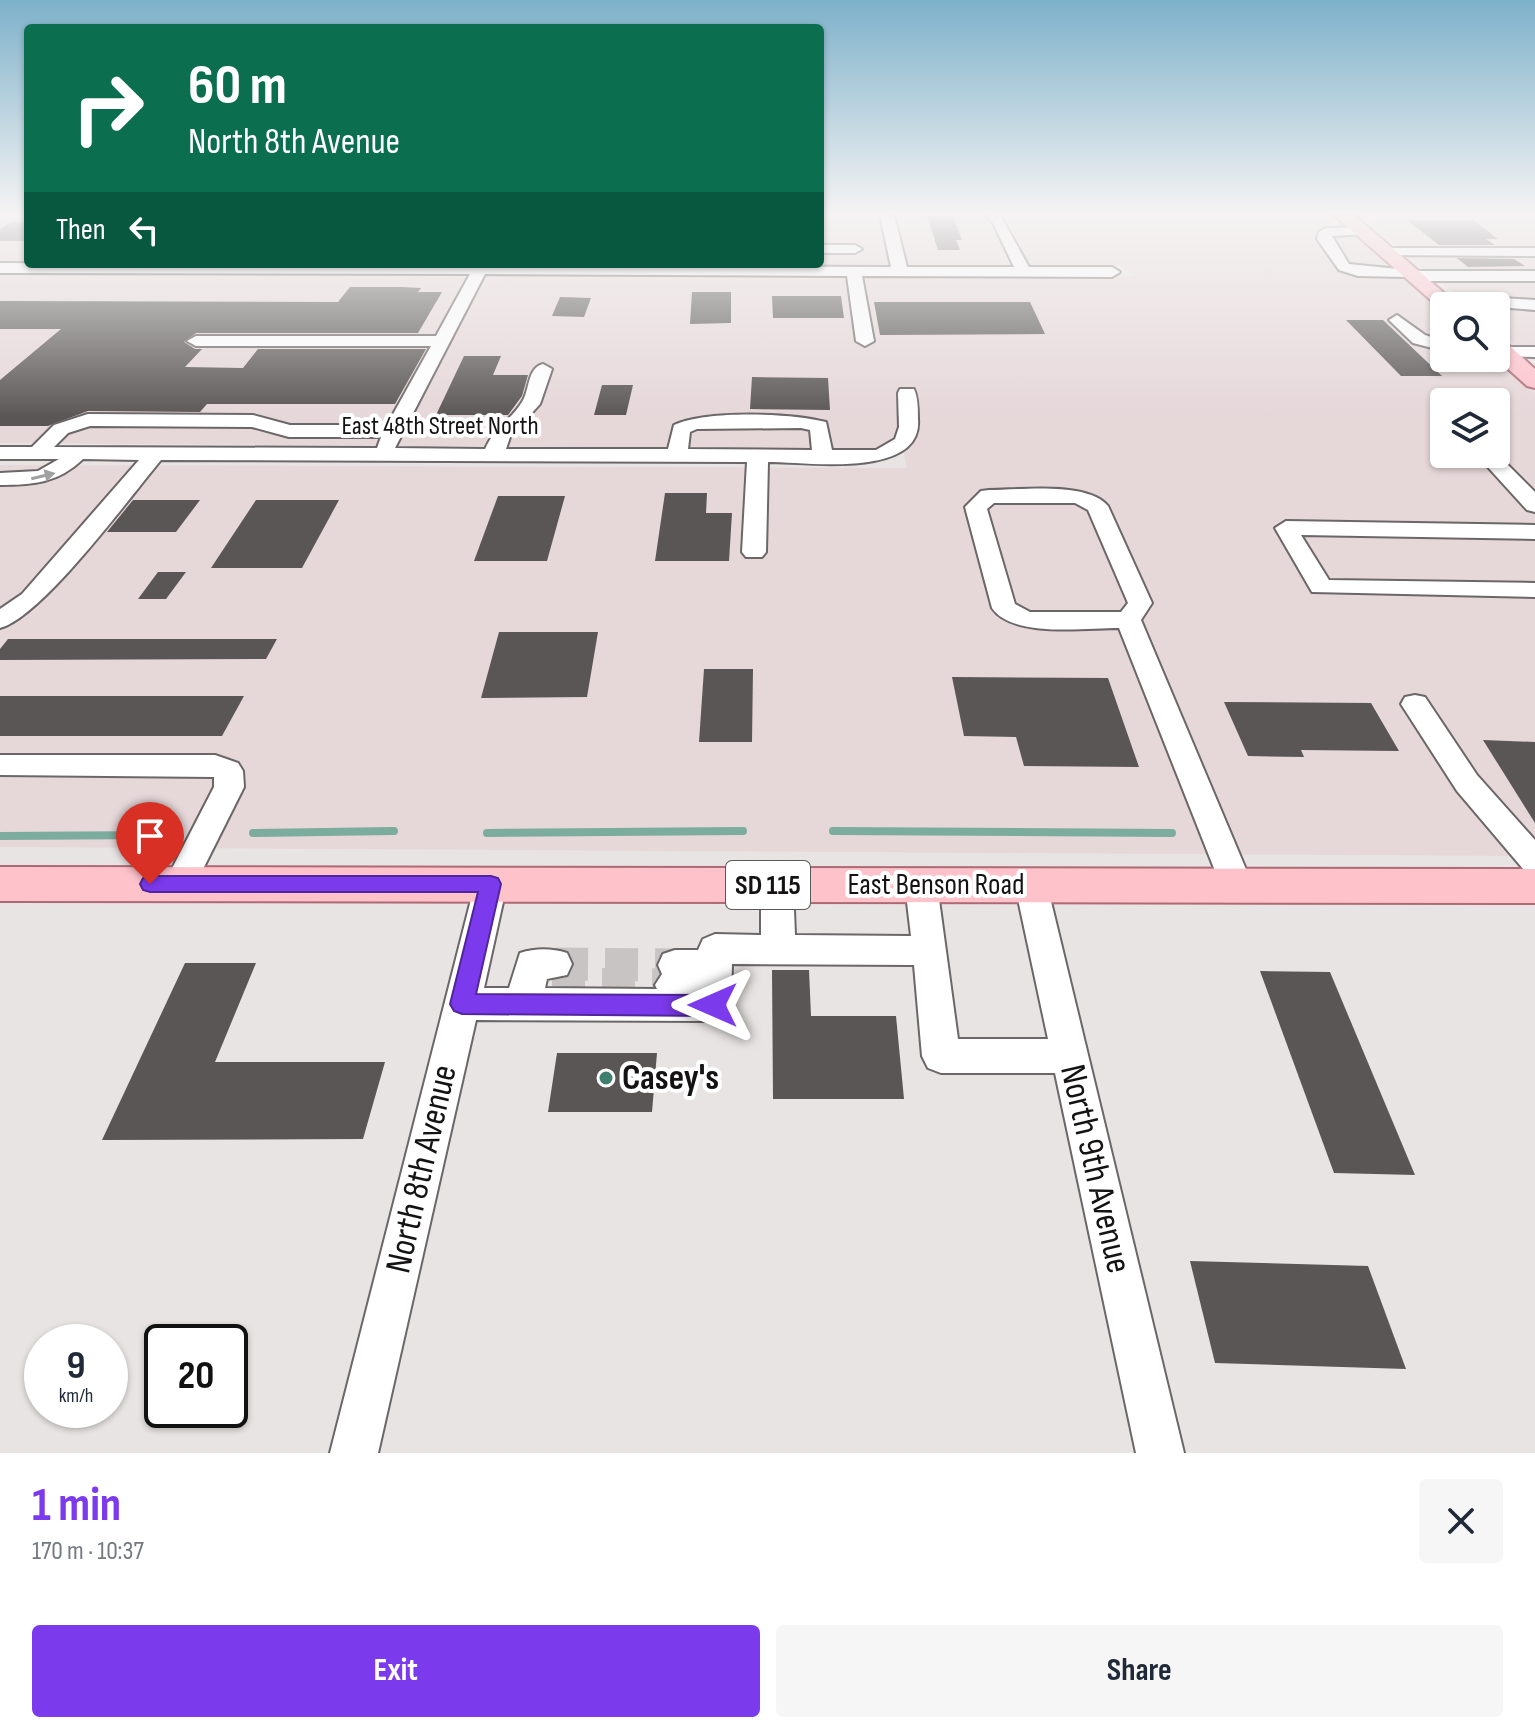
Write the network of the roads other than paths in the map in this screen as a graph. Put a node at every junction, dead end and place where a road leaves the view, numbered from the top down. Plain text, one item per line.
1 (59, 283) edge
2 (165, 283) edge
3 (468, 283) edge
4 (856, 283) edge
5 (48, 286) dead end
6 (198, 286) dead end
7 (1510, 304) edge
8 (1535, 305) edge
9 (1397, 320) dead end
10 (196, 341) dead end
11 (443, 341) junction
12 (865, 341) dead end
13 (1430, 342) edge
14 (1510, 349) edge
15 (1535, 352) edge
16 (1510, 359) edge
17 (543, 369) dead end
18 (1535, 381) edge
19 (907, 393) dead end
20 (793, 422) junction
21 (394, 431) junction
22 (0, 453) edge
23 (37, 453) junction
24 (78, 453) junction
25 (156, 453) junction
26 (381, 454) junction
27 (493, 455) junction
28 (677, 455) junction
29 (758, 455) junction
30 (795, 456) junction
31 (823, 456) junction
32 (1499, 468) edge
33 (0, 479) edge
34 (1535, 505) edge
35 (1535, 532) edge
36 (754, 552) dead end
37 (1535, 590) edge
38 (0, 620) edge
39 (1128, 620) junction
40 (1415, 704) dead end
41 (0, 765) edge
42 (1535, 861) edge
43 (0, 884) edge
44 (180, 884) junction
45 (491, 884) junction
46 (777, 885) junction
47 (921, 885) junction
48 (1031, 885) junction
49 (1237, 886) junction
50 (1535, 886) edge
51 (778, 950) junction
52 (930, 951) junction
53 (674, 975) tunnel mouth
54 (714, 975) junction
55 (462, 1004) junction
56 (1070, 1056) junction
57 (354, 1453) edge
58 (1160, 1453) edge

1 - 5 street
2 - 6 street
3 - 11 street
4 - 12 street
7 - 8 street
9 - 13 street
10 - 11 street
11 - 21 street
14 - 15 street
16 - 18 main road
17 - 27 street
19 - 31 street, East 48th Street North
20 - 28 street
20 - 30 street
20 - 31 street
21 - 23 street
21 - 26 street
22 - 23 street, East 48th Street North
23 - 24 street, East 48th Street North
24 - 25 street, East 48th Street North
33 -> 24 street
25 - 26 street, East 48th Street North
25 - 38 street
26 - 27 street, East 48th Street North
27 - 28 street, East 48th Street North
28 - 29 street, East 48th Street North
29 - 30 street, East 48th Street North
29 - 36 street
30 - 31 street, East 48th Street North
32 - 34 street
35 - 37 street
39 - 39 street
39 - 49 street
40 - 42 street
41 - 44 street
43 - 44 main road, East Benson Road / SD 115
44 - 45 main road, East Benson Road / SD 115
45 - 46 main road, East Benson Road / SD 115
45 - 55 street, North 8th Avenue
46 - 47 main road, East Benson Road / SD 115
46 - 51 street
47 - 48 main road, East Benson Road / SD 115
47 - 52 street
48 - 49 main road, East Benson Road / SD 115
48 - 56 street, North 9th Avenue
49 - 50 main road, East Benson Road / SD 115
51 - 52 street
51 - 54 street
52 - 56 street
53 - 54 street
54 - 55 street
55 - 57 street, North 8th Avenue
56 - 58 street, North 9th Avenue

